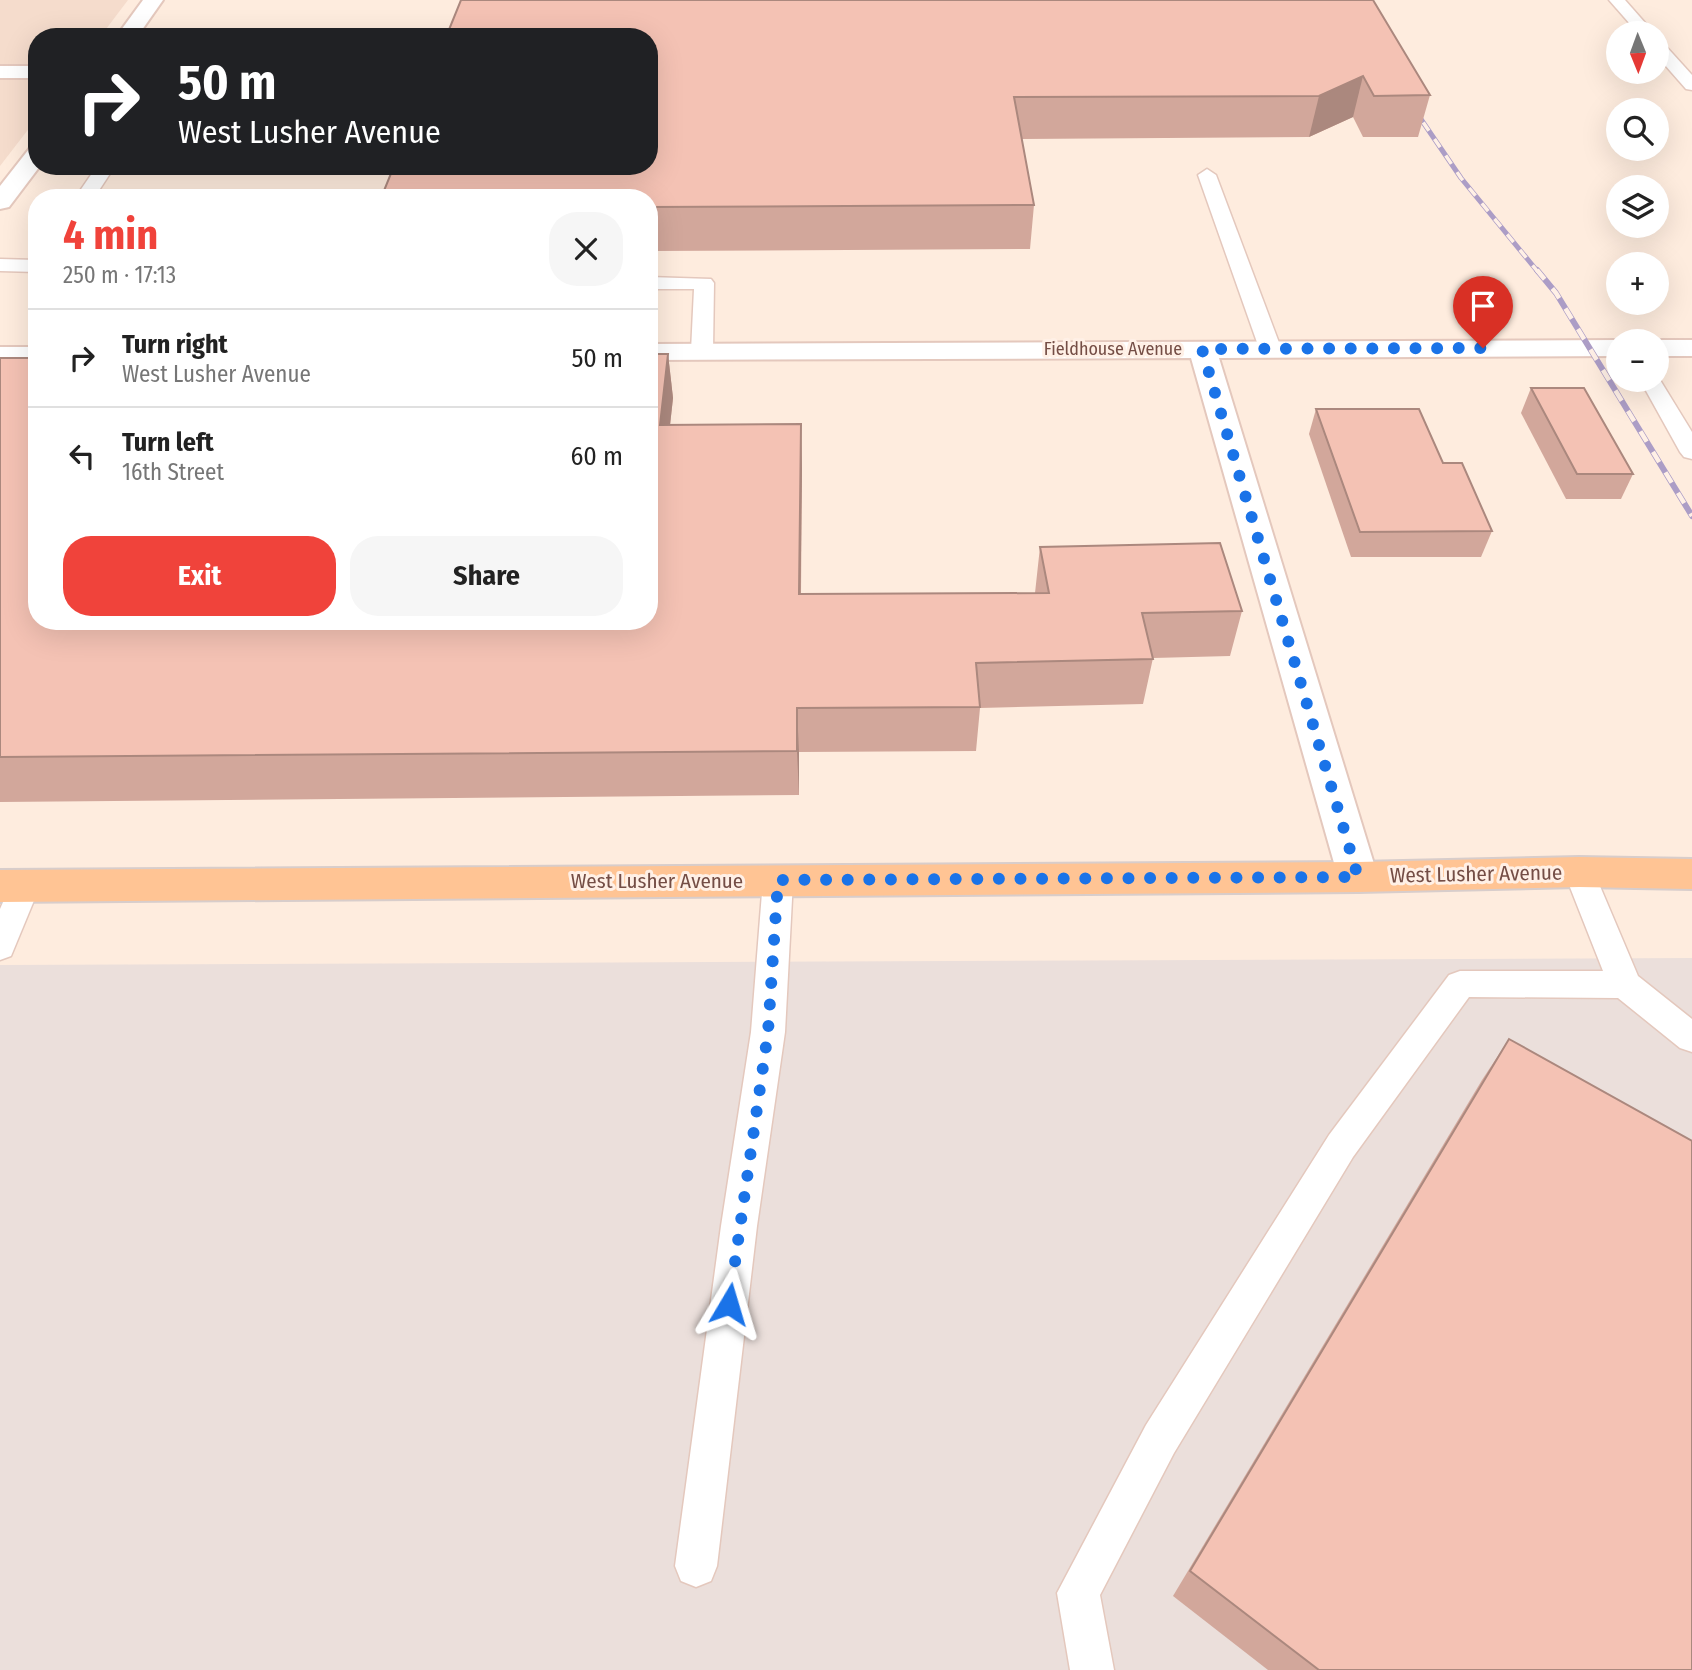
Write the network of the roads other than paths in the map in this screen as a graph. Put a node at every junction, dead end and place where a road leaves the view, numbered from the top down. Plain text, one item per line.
1 (153, 0) edge
2 (1617, 0) edge
3 (1635, 21) edge
4 (132, 28) edge
5 (1670, 60) edge
6 (0, 72) edge
7 (28, 72) edge
8 (1692, 85) edge
9 (28, 165) edge
10 (1207, 175) dead end
11 (3, 194) edge
12 (0, 265) edge
13 (28, 266) edge
14 (658, 283) edge
15 (1270, 348) junction
16 (1606, 348) edge
17 (1669, 348) edge
18 (1692, 348) edge
19 (1202, 349) junction
20 (658, 352) edge
21 (702, 352) junction
22 (0, 355) edge
23 (28, 355) edge
24 (1660, 392) edge
25 (1684, 422) edge
26 (1692, 452) edge
27 (1579, 872) junction
28 (1692, 874) edge
29 (1358, 877) junction
30 (778, 880) junction
31 (13, 886) edge
32 (0, 947) edge
33 (1625, 985) junction
34 (1692, 1038) edge
35 (696, 1566) dead end
36 (1092, 1670) edge

1 - 4 street
2 - 3 lane
5 - 8 lane
6 - 7 street
9 - 11 street
10 - 15 lane
12 - 13 lane
14 - 21 lane
15 - 16 street, Fieldhouse Avenue
15 - 19 street, Fieldhouse Avenue
17 - 18 street
19 - 21 street, Fieldhouse Avenue
19 - 29 street
20 - 21 street, Fieldhouse Avenue
22 - 23 street
24 - 25 lane
25 - 26 lane
27 - 28 main road, West Lusher Avenue
27 - 29 main road, West Lusher Avenue
27 - 33 lane
29 - 30 main road, West Lusher Avenue
30 - 31 main road, West Lusher Avenue
30 - 35 lane
31 - 32 lane
33 - 34 lane
33 - 36 lane

